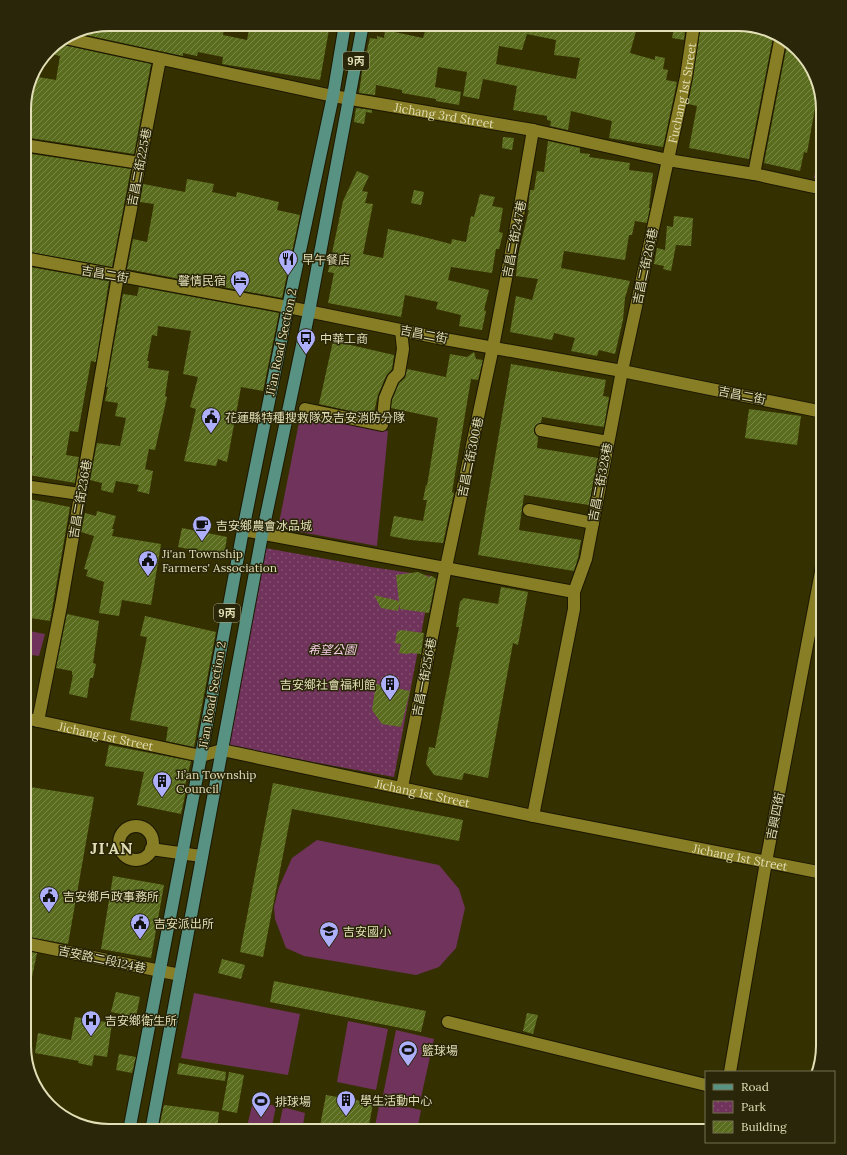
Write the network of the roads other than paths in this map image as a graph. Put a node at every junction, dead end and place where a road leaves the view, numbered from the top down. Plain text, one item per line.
1 (344, 31) edge
2 (362, 31) edge
3 (693, 31) edge
4 (74, 40) edge
5 (780, 44) edge
6 (160, 59) junction
7 (333, 96) junction
8 (349, 98) junction
9 (533, 130) junction
10 (31, 146) edge
11 (668, 160) junction
12 (140, 163) junction
13 (754, 174) junction
14 (816, 187) edge
15 (31, 259) edge
16 (118, 276) junction
17 (288, 307) junction
18 (309, 312) junction
19 (401, 330) junction
20 (494, 347) junction
21 (622, 371) junction
22 (305, 409) dead end
23 (816, 411) edge
24 (541, 430) dead end
25 (608, 442) junction
26 (31, 487) edge
27 (80, 494) junction
28 (529, 510) dead end
29 (593, 524) junction
30 (242, 530) junction
31 (262, 534) junction
32 (446, 567) junction
33 (574, 592) junction
34 (816, 598) edge
35 (31, 720) edge
36 (38, 721) junction
37 (222, 750) junction
38 (201, 756) junction
39 (402, 787) junction
40 (533, 816) junction
41 (151, 849) dead end
42 (182, 853) junction
43 (202, 856) junction
44 (766, 862) junction
45 (816, 872) edge
46 (31, 944) edge
47 (159, 971) junction
48 (180, 975) junction
49 (448, 1022) dead end
50 (730, 1071) edge
51 (705, 1085) edge
52 (130, 1124) edge
53 (152, 1124) edge

1 - 7 main road, 9丙
2 - 8 main road, 9丙
3 - 11 street, Fuchang 1st Street
4 - 6 street, Jichang 3rd Street
5 - 13 street
6 - 7 street, Jichang 3rd Street
6 - 12 street, 吉昌二街225巷
7 - 8 street, Jichang 3rd Street
7 - 17 main road, Ji’an Road Section 2 / 9丙
8 - 9 street, Jichang 3rd Street
8 - 18 main road, Ji’an Road Section 2 / 9丙
9 - 11 street, Jichang 3rd Street
9 - 20 street, 吉昌二街247巷
10 - 12 street
11 - 13 street, Jichang 3rd Street
11 - 21 street, 吉昌二街261巷
12 - 16 street, 吉昌二街225巷
13 - 14 street, Jichang 3rd Street
15 - 16 street, 吉昌二街
16 - 17 street, 吉昌二街
16 - 27 street, 吉昌二街236巷
17 - 18 street, 吉昌二街
17 - 30 main road, Ji’an Road Section 2 / 9丙
18 - 19 street, 吉昌二街
18 - 31 main road, Ji’an Road Section 2 / 9丙
19 - 20 street, 吉昌二街
19 - 22 street
20 - 21 street, 吉昌二街
20 - 32 street, 吉昌二街300巷
21 - 23 street, 吉昌二街
21 - 25 street, 吉昌二街328巷
24 - 25 street
25 - 29 street, 吉昌二街328巷
26 - 27 street
27 - 36 street, 吉昌二街236巷
28 - 29 street
29 - 33 street, 吉昌二街328巷
30 - 31 street
30 - 38 main road, Ji’an Road Section 2 / 9丙
31 - 32 street
31 - 37 main road, Ji’an Road Section 2 / 9丙
32 - 33 street
32 - 39 street, 吉昌一街256巷
33 - 40 street, 吉昌二街328巷
34 - 44 street, 吉興四街
35 - 36 street, Jichang 1st Street
36 - 38 street, Jichang 1st Street
37 - 38 street, Jichang 1st Street
37 - 39 street, Jichang 1st Street
37 - 43 main road, Ji’an Road Section 2 / 9丙
38 - 42 main road, Ji’an Road Section 2 / 9丙
39 - 40 street, Jichang 1st Street
40 - 44 street, Jichang 1st Street
41 - 42 street
42 - 43 street
42 - 47 main road, Ji’an Road Section 2 / 9丙
43 - 48 main road, Ji’an Road Section 2 / 9丙
44 - 45 street, Jichang 1st Street
44 - 50 street, 吉興四街
46 - 47 street, 吉安路二段124巷
47 - 48 street, 吉安路二段124巷
47 - 52 main road, Ji’an Road Section 2 / 9丙
48 - 53 main road, Ji’an Road Section 2 / 9丙
49 - 51 street

